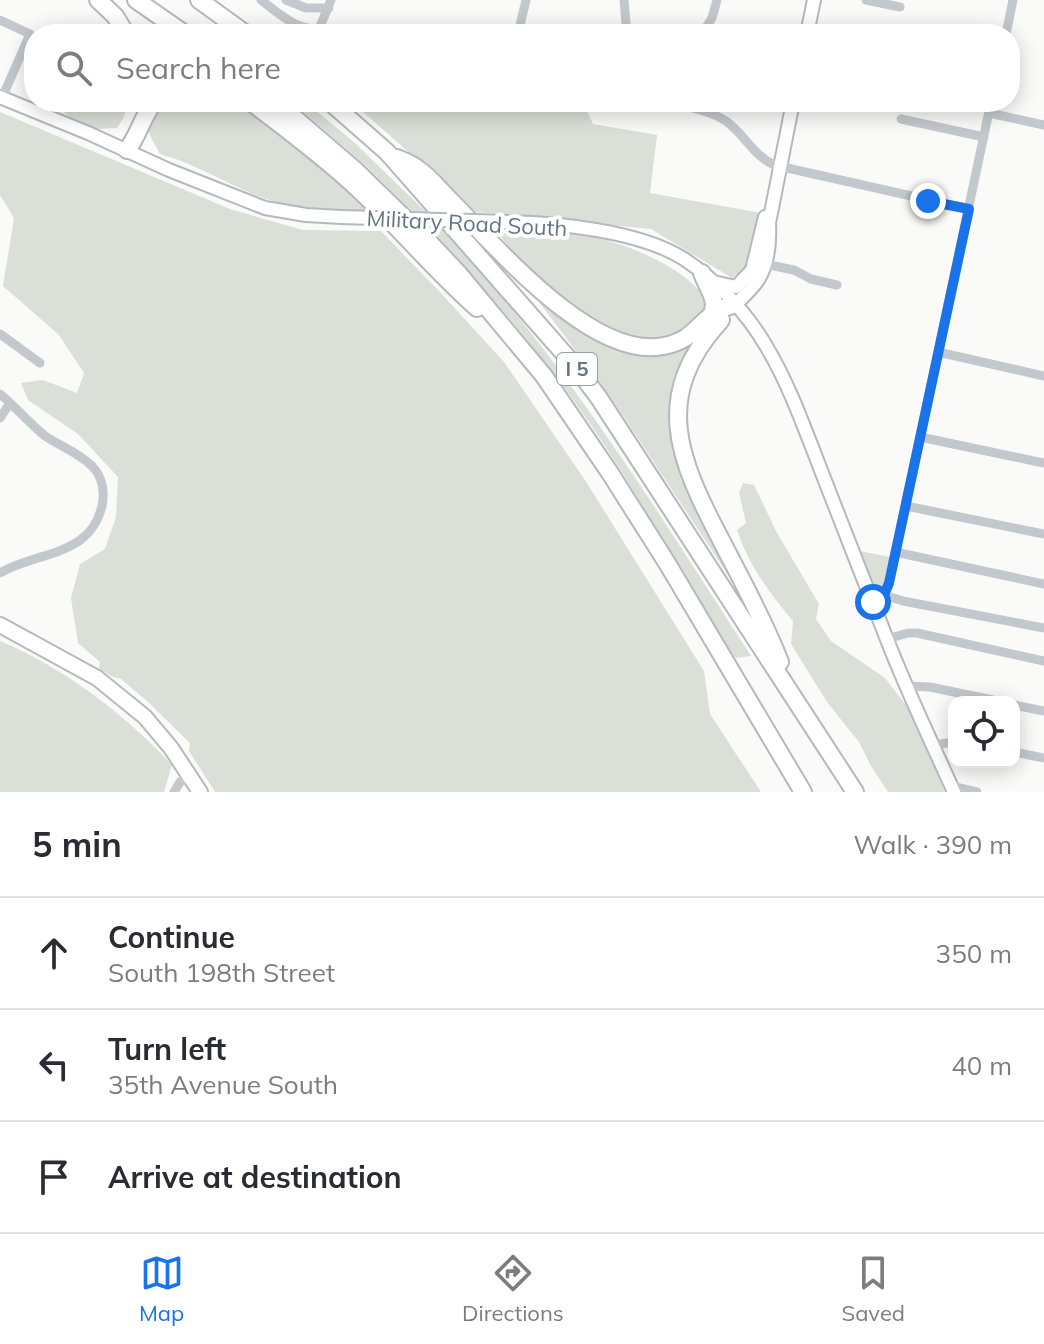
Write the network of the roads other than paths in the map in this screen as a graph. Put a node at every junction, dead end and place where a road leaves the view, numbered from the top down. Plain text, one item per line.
1 (98, 0) edge
2 (136, 0) edge
3 (199, 0) edge
4 (261, 0) edge
5 (286, 0) edge
6 (526, 0) edge
7 (624, 0) edge
8 (717, 0) edge
9 (814, 0) edge
10 (866, 0) edge
11 (1013, 0) edge
12 (330, 4) edge
13 (900, 7) dead end
14 (0, 20) edge
15 (120, 24) edge
16 (171, 24) edge
17 (232, 24) edge
18 (295, 24) edge
19 (321, 24) edge
20 (520, 24) edge
21 (626, 24) edge
22 (708, 24) edge
23 (809, 24) edge
24 (1008, 24) edge
25 (24, 31) edge
26 (24, 47) edge
27 (1, 97) edge
28 (24, 107) edge
29 (37, 112) edge
30 (136, 112) edge
31 (148, 112) edge
32 (263, 112) edge
33 (288, 112) edge
34 (341, 112) edge
35 (707, 112) edge
36 (791, 112) edge
37 (989, 112) edge
38 (1005, 112) edge
39 (901, 119) dead end
40 (1044, 125) edge
41 (984, 137) junction
42 (127, 150) junction
43 (387, 152) junction
44 (780, 167) junction
45 (773, 205) junction
46 (969, 209) junction
47 (764, 264) junction
48 (708, 277) junction
49 (837, 285) dead end
50 (736, 304) junction
51 (710, 318) junction
52 (0, 334) edge
53 (514, 342) junction
54 (938, 352) junction
55 (40, 363) dead end
56 (1044, 376) edge
57 (0, 394) edge
58 (10, 403) junction
59 (0, 418) edge
60 (920, 437) junction
61 (1044, 463) edge
62 (906, 506) junction
63 (1044, 534) edge
64 (895, 552) junction
65 (0, 573) edge
66 (1044, 584) edge
67 (879, 598) junction
68 (0, 625) edge
69 (1044, 628) edge
70 (887, 639) junction
71 (1044, 661) edge
72 (777, 673) junction
73 (907, 686) junction
74 (973, 696) edge
75 (1020, 706) edge
76 (1044, 711) edge
77 (948, 743) edge
78 (933, 745) junction
79 (1020, 753) edge
80 (1044, 758) edge
81 (189, 775) junction
82 (952, 789) edge
83 (174, 792) edge
84 (200, 792) edge
85 (803, 792) edge
86 (855, 792) edge
87 (977, 792) edge

1 - 15 highway
2 - 16 highway
3 - 17 highway
4 - 18 street
5 - 12 street
6 - 20 street
7 - 21 street
8 - 22 street
9 - 23 main road
10 - 13 street
11 - 24 street
12 - 19 street
14 - 25 street
26 - 27 street
27 - 28 main road, Military Road South
29 - 42 main road, Military Road South
30 - 42 highway
31 - 42 highway
32 - 53 highway
33 - 53 highway, I 5
34 - 43 highway, I 5
35 - 44 street
36 - 44 main road
37 - 41 street
38 - 40 street
39 - 41 street
41 - 46 street
42 - 48 main road, Military Road South, bridge
43 - 51 highway
43 - 72 highway, I 5
44 - 45 main road
44 - 46 street
45 - 47 main road
45 - 48 main road
46 - 54 street
47 - 49 street
47 - 50 main road
48 - 50 main road, Military Road South
48 - 51 highway
50 - 51 highway
50 - 67 main road, Military Road South
50 - 72 highway
52 - 55 street
53 - 85 highway, I 5
54 - 56 street
54 - 60 street
57 - 58 street
58 - 59 street
58 - 65 street
60 - 61 street
60 - 62 street
62 - 63 street
62 - 64 street
64 - 66 street
64 - 67 street
67 - 69 street
67 - 70 main road, Military Road South
68 - 81 main road
70 - 71 street
70 - 73 main road, Military Road South
72 - 86 highway, I 5
73 - 74 street
73 - 78 main road, Military Road South
75 - 76 street
77 - 78 street
78 - 82 main road, Military Road South
79 - 80 street
81 - 83 street
81 - 84 main road
82 - 87 street

